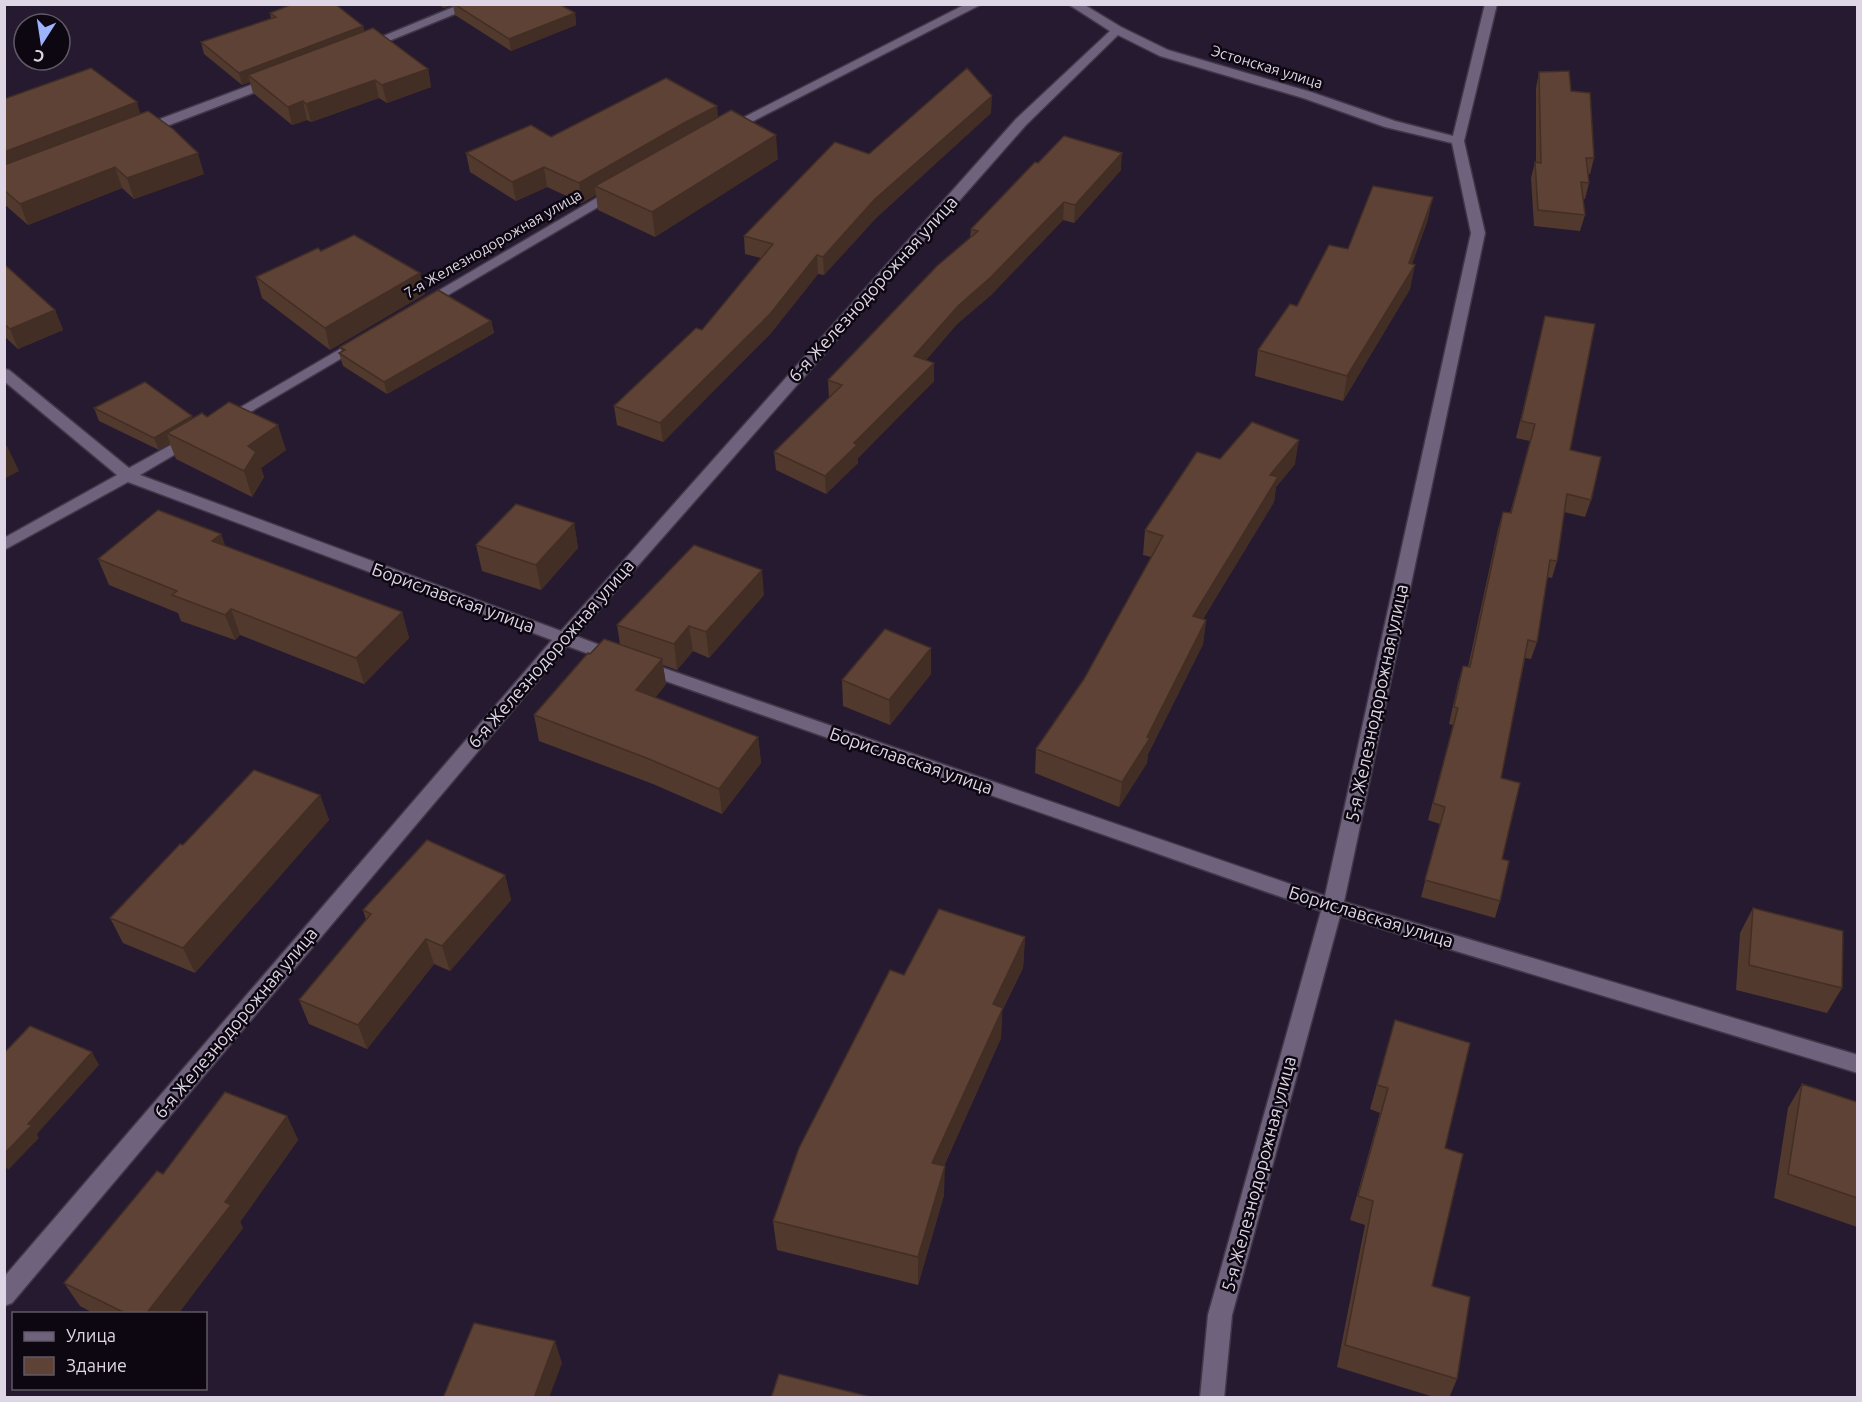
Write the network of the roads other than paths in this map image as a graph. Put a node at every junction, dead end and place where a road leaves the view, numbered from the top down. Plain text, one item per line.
1 (473, 4) edge
2 (976, 4) edge
3 (1074, 4) edge
4 (1491, 4) edge
5 (1117, 30) junction
6 (350, 51) edge
7 (284, 77) edge
8 (127, 136) edge
9 (711, 137) edge
10 (1458, 141) junction
11 (629, 184) edge
12 (404, 315) edge
13 (374, 333) edge
14 (4, 373) edge
15 (129, 477) junction
16 (4, 545) edge
17 (563, 639) junction
18 (1333, 906) junction
19 (1857, 1064) edge
20 (4, 1295) edge
21 (1212, 1398) edge

1 - 6 street
2 - 9 street
3 - 5 street, Эстонская улица
4 - 10 street, 5-я Железнодорожная улица
5 - 10 street, Эстонская улица
5 - 17 street, 6-я Железнодорожная улица
7 - 8 street
10 - 18 street, 5-я Железнодорожная улица
11 - 12 street, 7-я Железнодорожная улица
13 - 15 street
14 - 15 street, Бориславская улица
15 - 16 street
15 - 17 street, Бориславская улица
17 - 18 street, Бориславская улица
17 - 20 street, 6-я Железнодорожная улица
18 - 19 street, Бориславская улица
18 - 21 street, 5-я Железнодорожная улица

